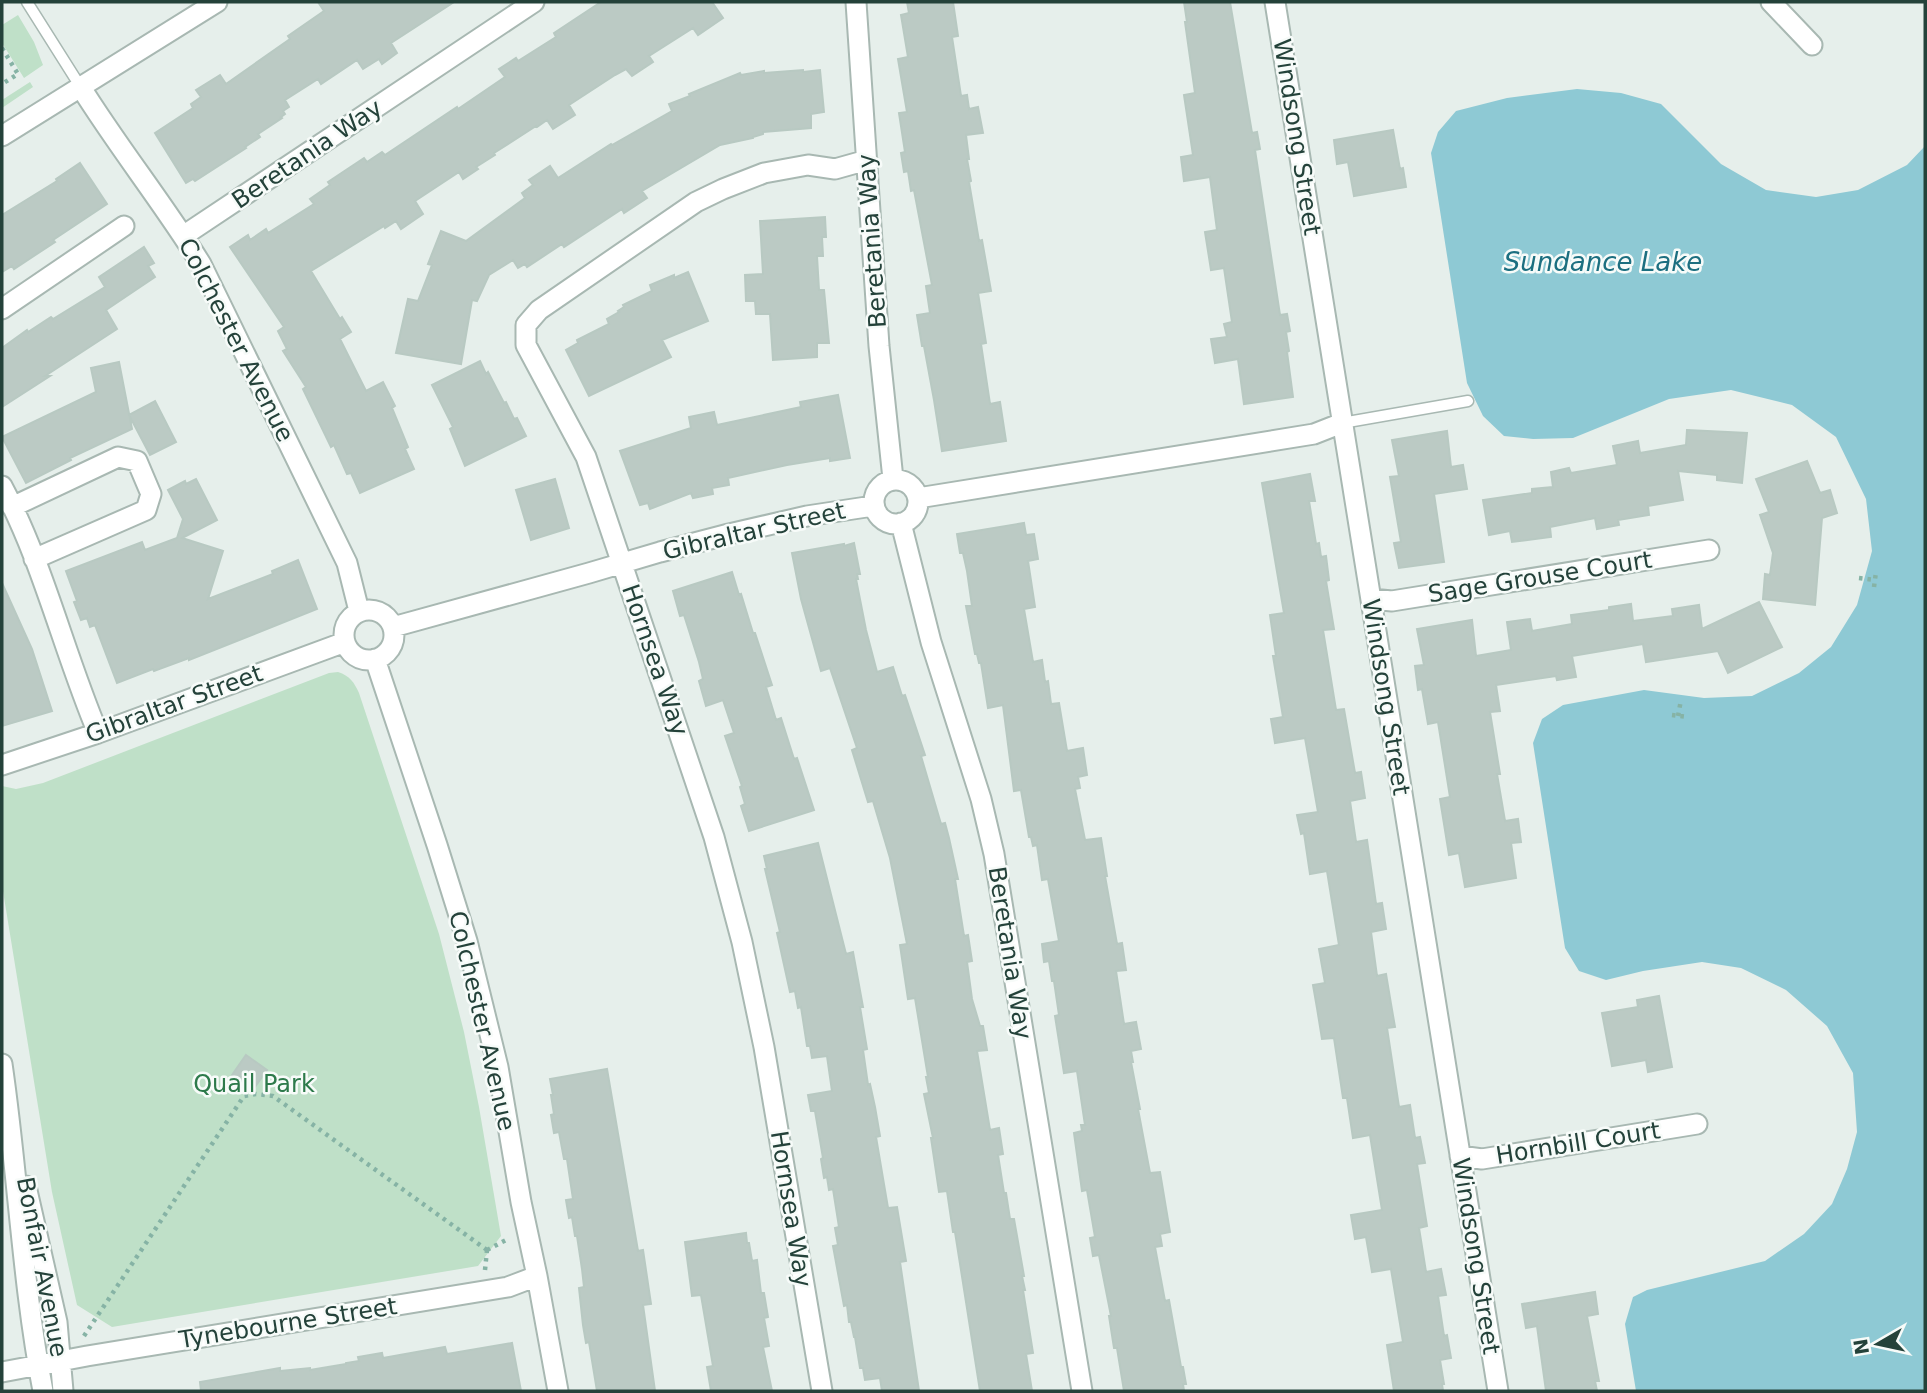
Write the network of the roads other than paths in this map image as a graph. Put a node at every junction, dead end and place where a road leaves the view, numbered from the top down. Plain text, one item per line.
1 (27, 2) edge
2 (216, 2) edge
3 (534, 2) edge
4 (856, 2) edge
5 (1275, 2) edge
6 (1771, 2) edge
7 (1812, 45) dead end
8 (80, 86) junction
9 (2, 136) edge
10 (867, 160) junction
11 (124, 226) dead end
12 (183, 236) junction
13 (2, 309) edge
14 (1468, 401) dead end
15 (1342, 423) junction
16 (893, 480) junction
17 (2, 486) edge
18 (918, 498) junction
19 (873, 506) junction
20 (12, 507) junction
21 (901, 523) junction
22 (1709, 550) dead end
23 (34, 559) junction
24 (623, 563) junction
25 (1371, 599) junction
26 (359, 611) junction
27 (393, 627) junction
28 (345, 642) junction
29 (375, 659) junction
30 (98, 733) junction
31 (2, 765) edge
32 (2, 1064) edge
33 (8, 1103) junction
34 (1697, 1124) dead end
35 (1460, 1156) junction
36 (537, 1276) junction
37 (60, 1361) junction
38 (38, 1366) junction
39 (2, 1372) edge
40 (43, 1391) edge
41 (63, 1391) edge
42 (558, 1391) edge
43 (822, 1391) edge
44 (1082, 1391) edge
45 (1498, 1391) edge

1 - 8 lane
2 - 8 street
3 - 12 street, Beretania Way
4 - 10 street, Beretania Way
5 - 15 street, Windsong Street
6 - 7 street
8 - 9 street
8 - 12 street, Colchester Avenue
10 - 16 street, Beretania Way
10 - 24 street, Hornsea Way
11 - 13 street
12 - 26 street, Colchester Avenue
14 - 15 lane
15 - 18 street
15 - 25 street, Windsong Street
16 - 18 street
16 - 19 street
17 - 20 street
18 - 21 street
19 - 21 street
19 - 24 street, Gibraltar Street
20 - 23 street
20 - 23 street
21 - 44 street, Beretania Way
22 - 25 street, Sage Grouse Court
23 - 30 street
24 - 27 street, Gibraltar Street
24 - 43 street, Hornsea Way
25 - 35 street, Windsong Street
26 - 27 street
26 - 28 street
27 - 29 street
28 - 29 street
28 - 30 street, Gibraltar Street
29 - 36 street, Colchester Avenue
30 - 31 street, Gibraltar Street
32 - 33 street, Bonfair Avenue
33 - 37 street, Bonfair Avenue
33 - 38 street, Bonfair Avenue
34 - 35 street, Hornbill Court
35 - 45 street, Windsong Street
36 - 37 street, Tynebourne Street
36 - 42 street, Colchester Avenue
37 - 38 street, Tynebourne Street
37 - 41 street, Bonfair Avenue
38 - 39 street, Tynebourne Street
38 - 40 street, Bonfair Avenue

